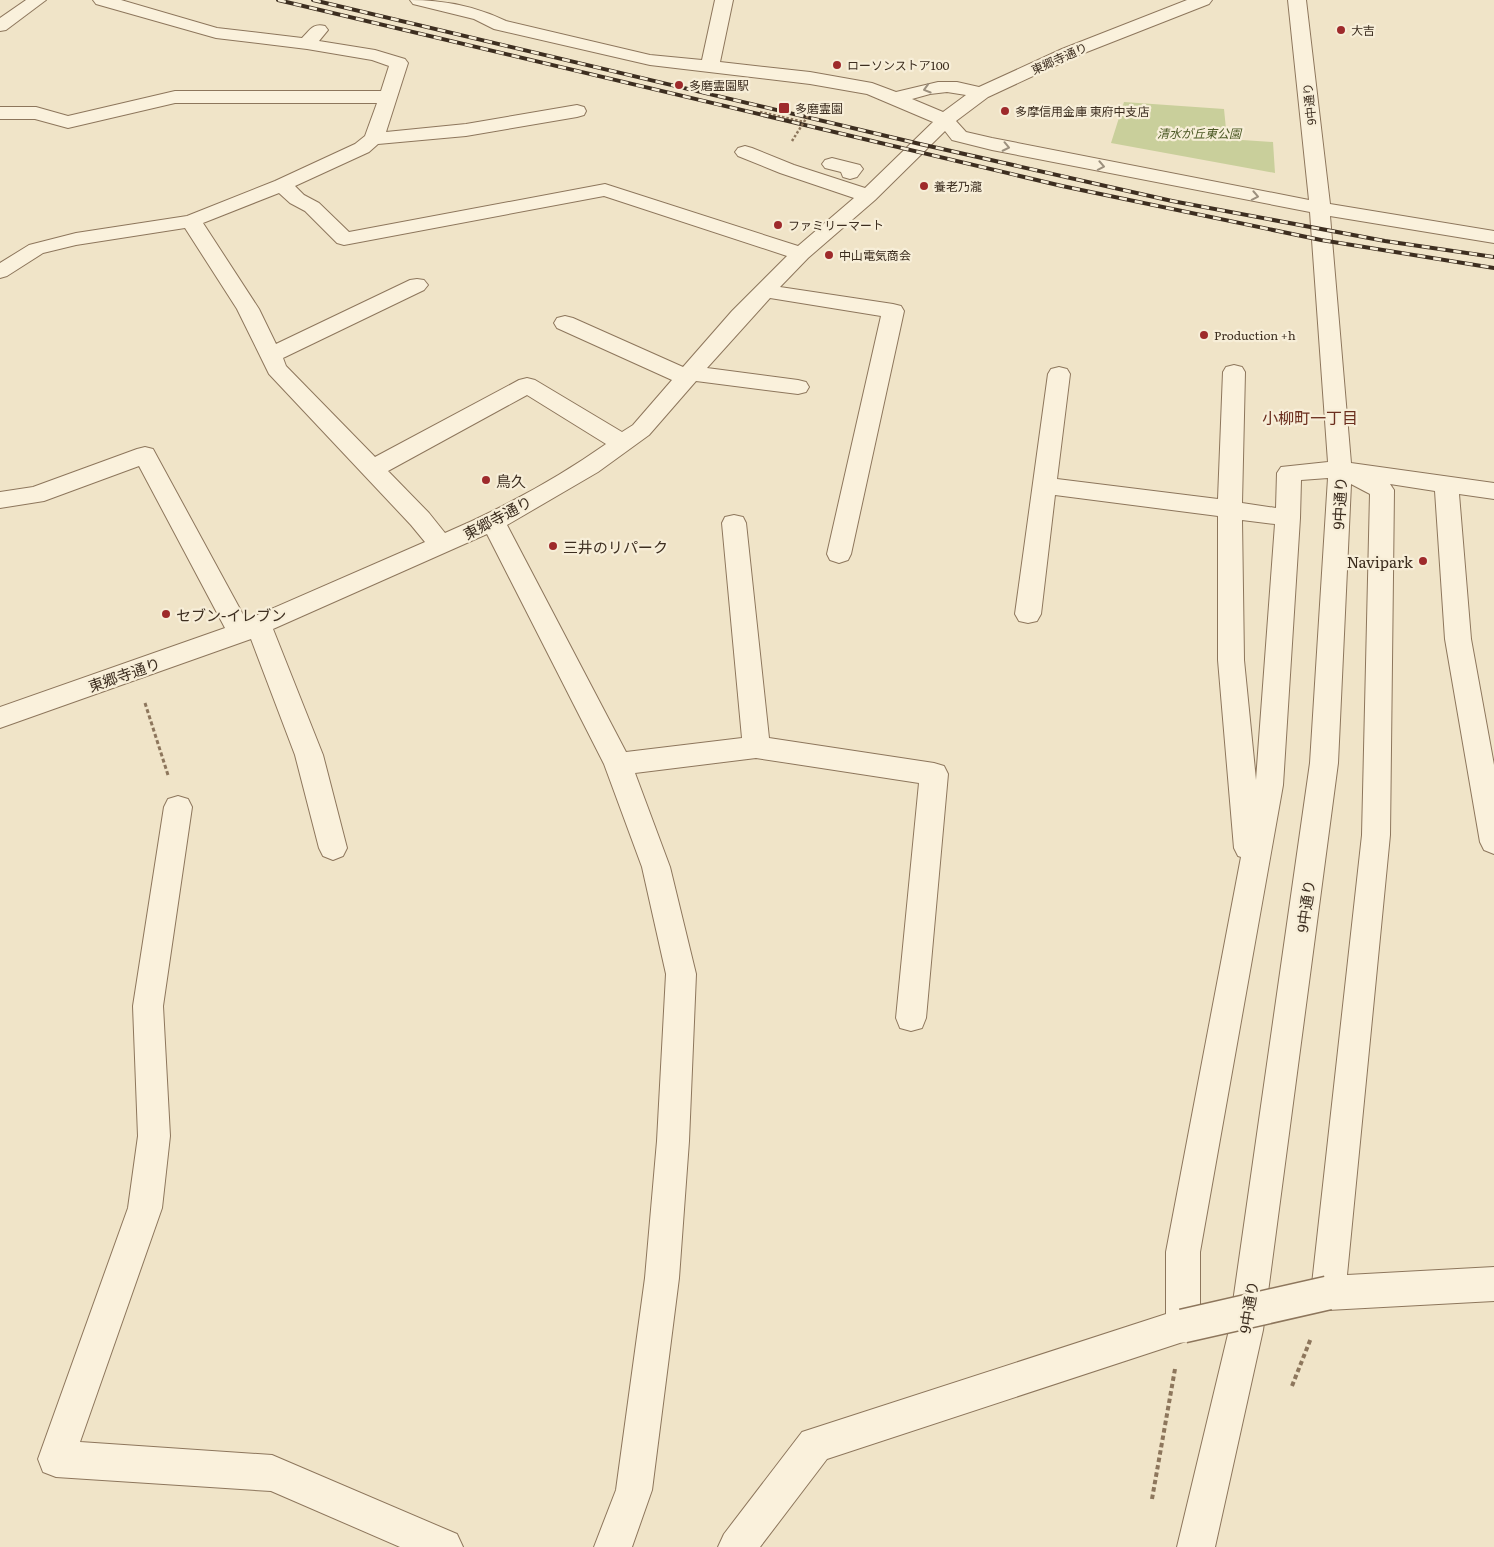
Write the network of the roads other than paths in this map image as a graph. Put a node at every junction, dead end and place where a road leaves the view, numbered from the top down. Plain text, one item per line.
1 (38, 0) edge
2 (102, 0) edge
3 (424, 0) edge
4 (724, 0) edge
5 (1204, 0) edge
6 (1297, 0) edge
7 (0, 26) edge
8 (320, 28) dead end
9 (307, 44) junction
10 (710, 67) junction
11 (981, 93) junction
12 (387, 97) junction
13 (897, 98) junction
14 (577, 111) dead end
15 (0, 113) edge
16 (945, 120) junction
17 (373, 138) junction
18 (745, 152) dead end
19 (829, 168) dead end
20 (883, 182) junction
21 (282, 185) junction
22 (1320, 208) junction
23 (191, 221) junction
24 (1494, 237) edge
25 (800, 254) junction
26 (0, 272) edge
27 (418, 286) dead end
28 (765, 291) junction
29 (565, 323) dead end
30 (270, 355) junction
31 (1234, 372) dead end
32 (1059, 374) dead end
33 (688, 375) junction
34 (798, 387) dead end
35 (622, 443) junction
36 (372, 469) junction
37 (1340, 469) junction
38 (1446, 483) junction
39 (1045, 486) junction
40 (1494, 491) edge
41 (0, 500) edge
42 (1230, 509) junction
43 (1288, 518) junction
44 (493, 522) junction
45 (734, 523) dead end
46 (441, 546) junction
47 (839, 554) dead end
48 (1028, 614) dead end
49 (249, 629) junction
50 (0, 718) edge
51 (756, 747) junction
52 (618, 764) junction
53 (178, 807) road end
54 (1494, 842) edge
55 (333, 848) dead end
56 (1252, 882) junction
57 (911, 1018) dead end
58 (1494, 1284) edge
59 (1328, 1293) junction
60 (1183, 1326) junction
61 (444, 1547) edge
62 (613, 1547) edge
63 (736, 1547) edge
64 (1196, 1547) edge

1 - 7 street
2 - 9 street
3 - 10 street
4 - 10 street
5 - 11 street, 東郷寺通り
6 - 22 street, 9中通り
8 - 9 street
9 - 12 street
10 - 13 street
11 -> 13 street
11 - 16 street, 東郷寺通り
12 - 15 street
12 - 17 street
13 - 16 street
14 - 17 street
16 - 20 street, 東郷寺通り
16 -> 22 street
17 - 21 street
18 - 20 street
19 - 20 street
20 - 25 street, 東郷寺通り
21 - 23 street
21 - 25 street
22 - 24 street
22 - 37 street, 9中通り
23 - 26 street
23 - 30 street
25 - 28 street, 東郷寺通り
27 - 30 street
28 - 33 street, 東郷寺通り
28 - 47 street
29 - 33 street
30 - 36 street
31 - 42 street
32 - 39 street
33 - 34 street
33 - 35 street, 東郷寺通り
35 - 36 street
35 - 44 street, 東郷寺通り
36 - 46 street
37 - 38 street
37 - 43 street
37 - 59 street
37 - 64 street, 9中通り
38 - 40 street
38 - 54 street
39 - 42 street
39 - 48 street
41 - 49 street
42 - 43 street
42 - 56 street
43 - 56 street
44 - 46 street, 東郷寺通り
44 - 52 street
45 - 51 street
46 - 49 street, 東郷寺通り
49 - 50 street, 東郷寺通り
49 - 55 street
51 - 52 street
51 - 57 street
52 - 62 street
53 - 61 street
56 - 60 street
58 - 59 street
59 - 60 street, bridge
60 - 63 street

